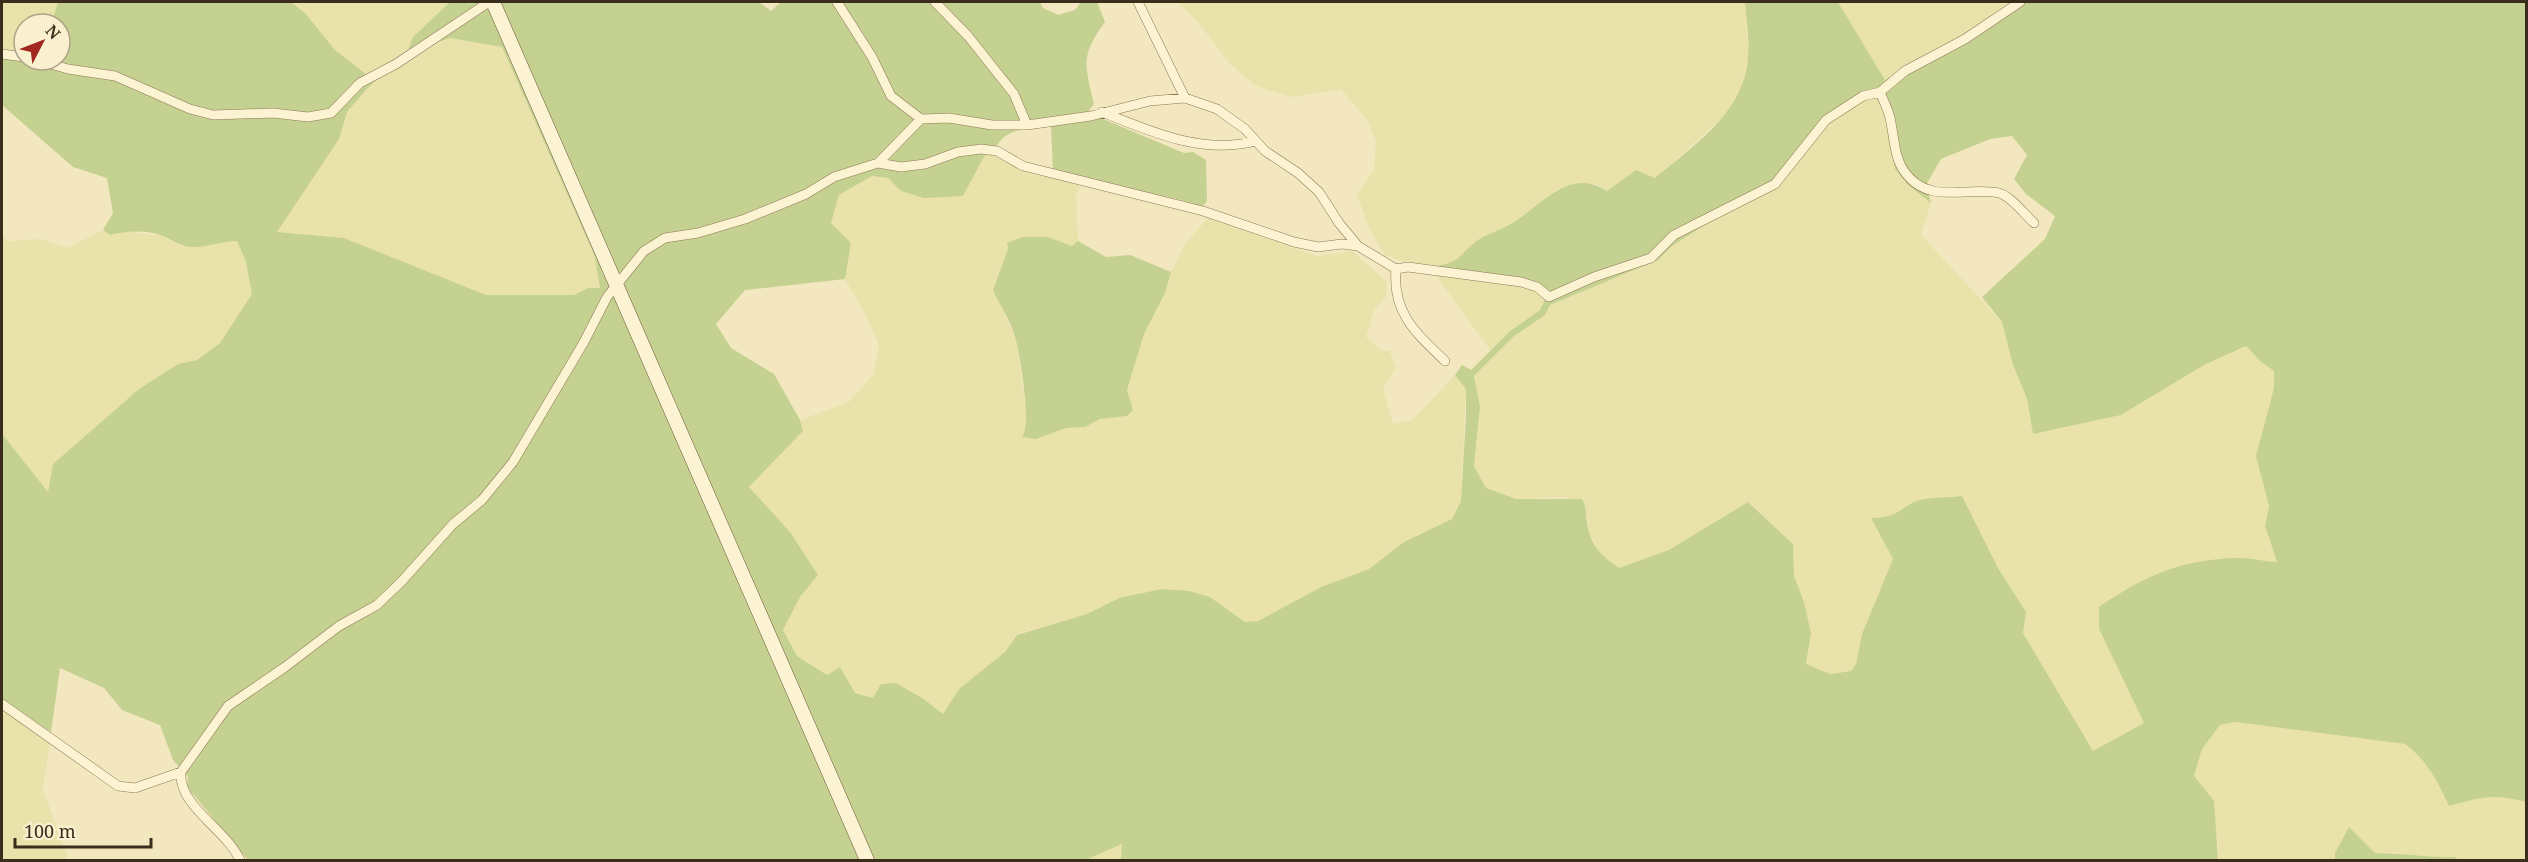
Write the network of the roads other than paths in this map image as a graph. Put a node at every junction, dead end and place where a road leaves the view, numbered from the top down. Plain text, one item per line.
1 (491, 2) edge
2 (837, 2) edge
3 (935, 2) edge
4 (1138, 2) edge
5 (2020, 2) edge
6 (72, 70) edge
7 (1880, 92) junction
8 (1185, 98) junction
9 (1102, 112) junction
10 (921, 119) junction
11 (1027, 124) junction
12 (1256, 141) junction
13 (878, 162) junction
14 (2034, 223) dead end
15 (1358, 246) junction
16 (1396, 269) junction
17 (615, 284) junction
18 (1444, 361) dead end
19 (2, 704) edge
20 (181, 772) junction
21 (240, 861) edge
22 (867, 861) edge

1 - 6 street
1 - 17 street
2 - 10 street
3 - 11 street
4 - 8 street
5 - 7 street
7 - 14 street
7 - 16 street
8 - 9 street
8 - 12 street
9 - 11 street
9 - 12 street
10 - 11 street
10 - 13 street
12 - 15 street
13 - 15 street
13 - 17 street
15 - 16 street
16 - 18 street
17 - 20 street
17 - 22 street
19 - 20 street
20 - 21 street

